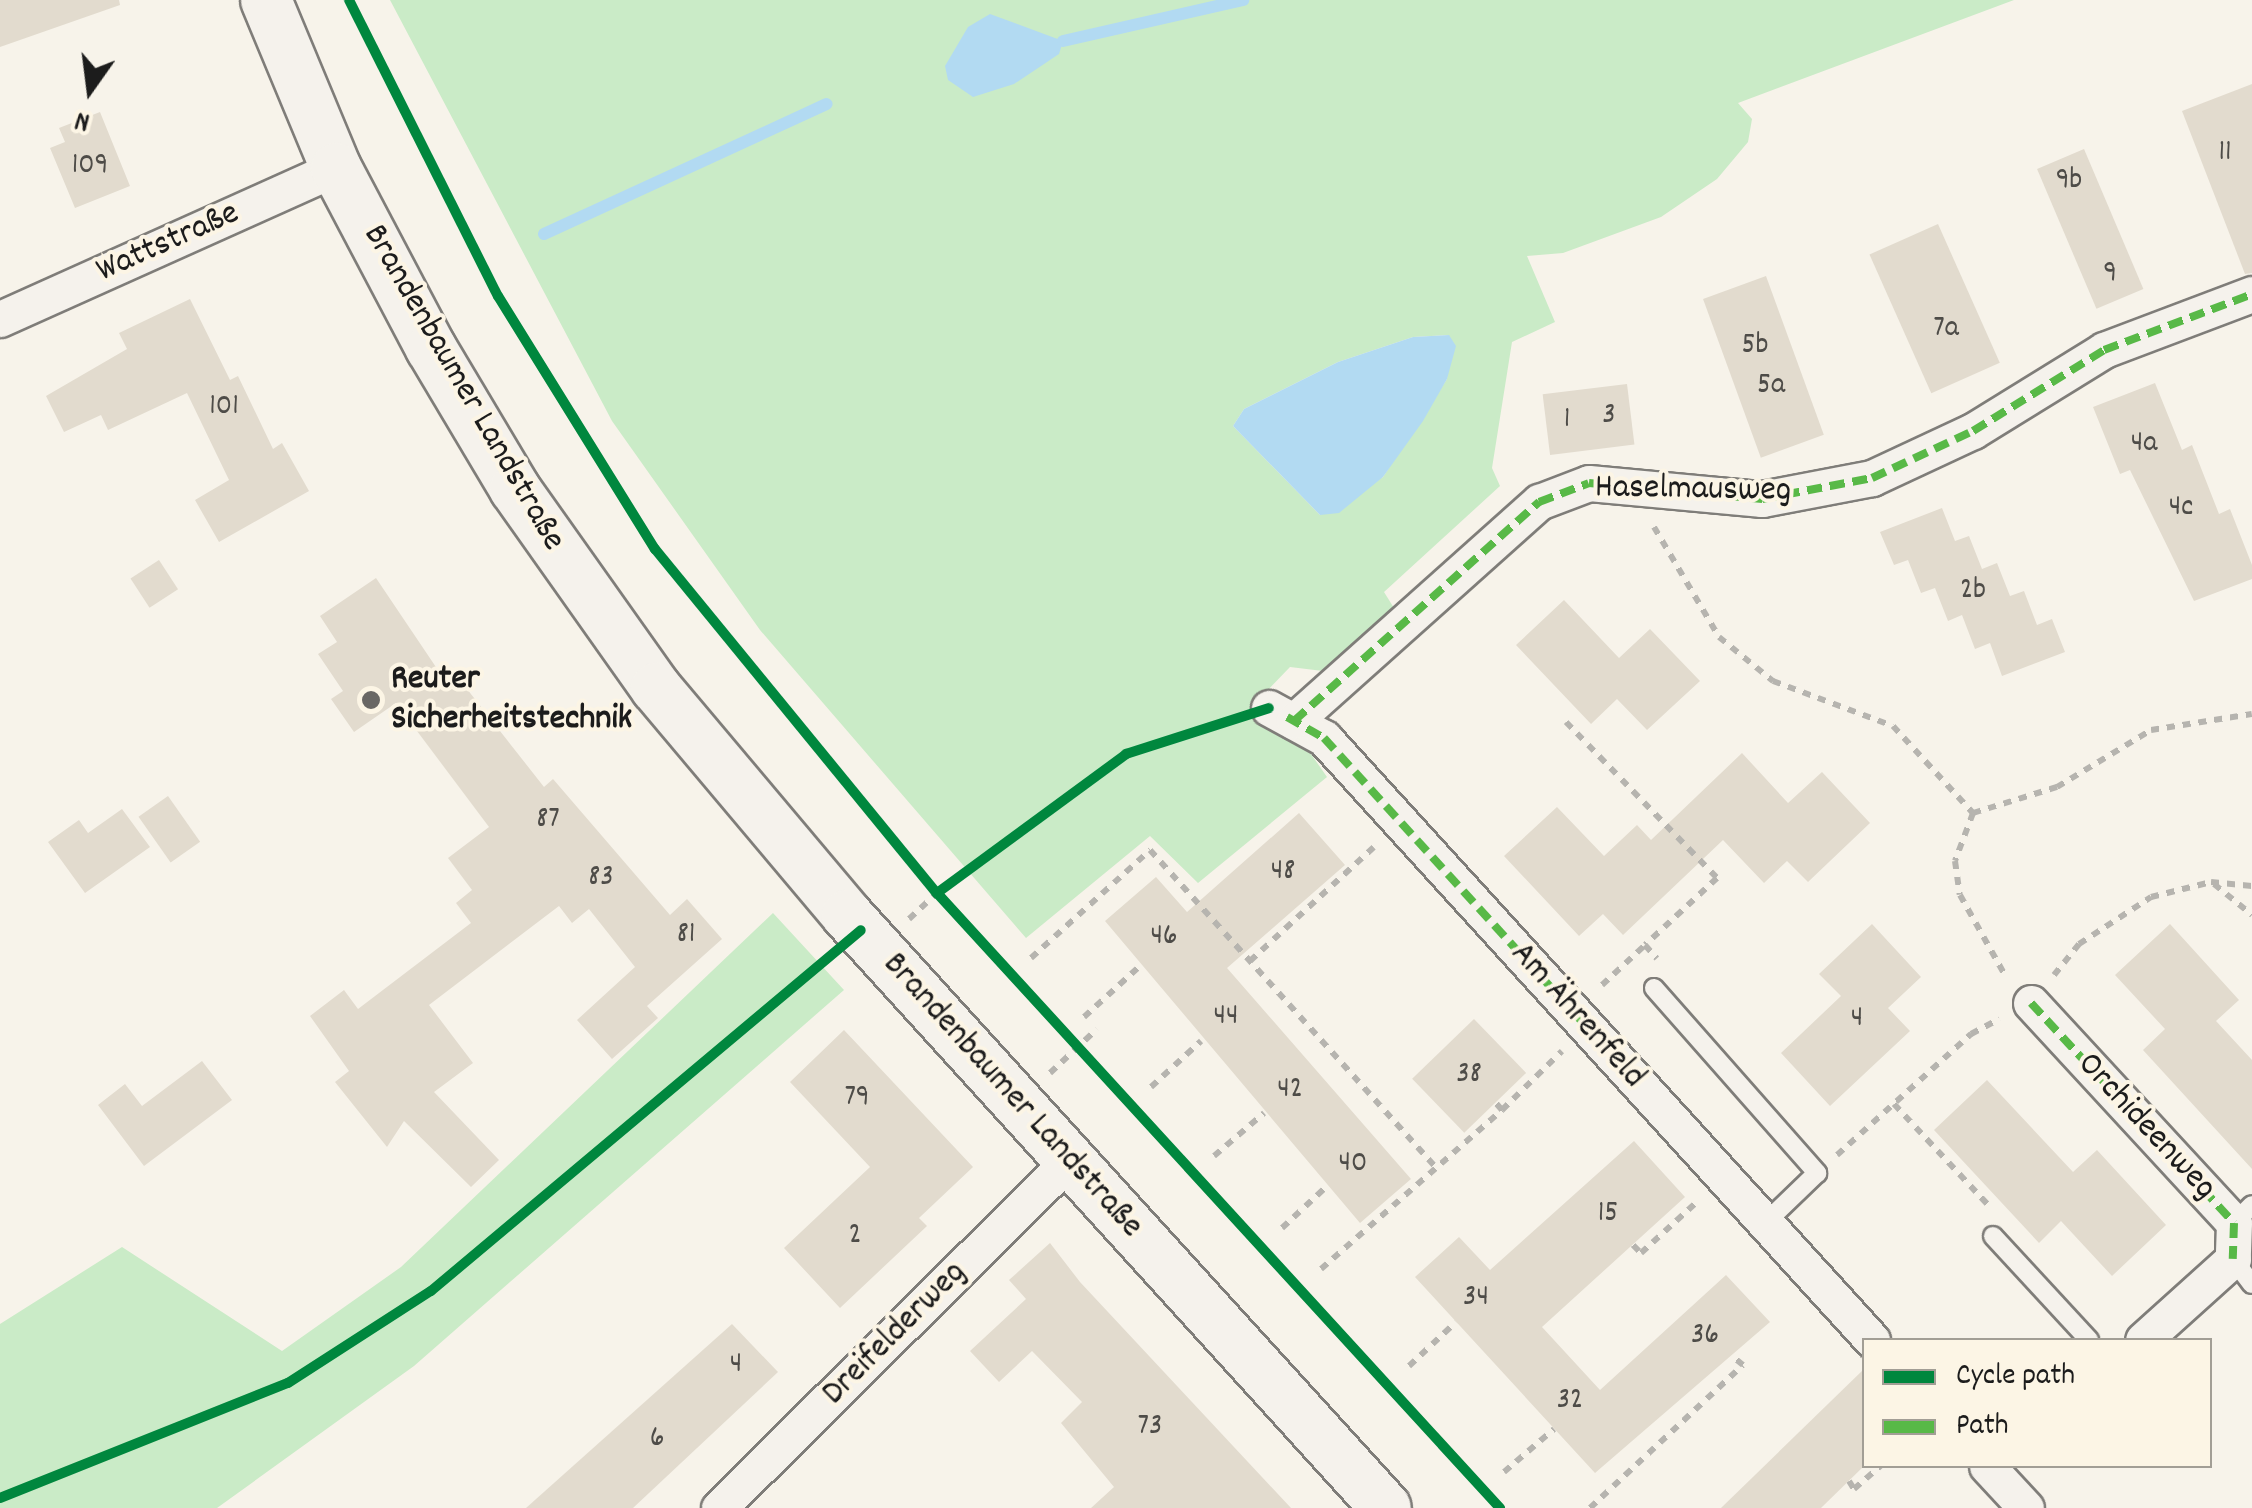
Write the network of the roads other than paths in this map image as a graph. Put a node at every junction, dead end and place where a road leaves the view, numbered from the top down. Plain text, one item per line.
1 (266, 0) edge
2 (336, 168) junction
3 (2252, 294) edge
4 (0, 319) edge
5 (1281, 714) joint
6 (1654, 988) dead end
7 (2031, 1002) road end
8 (1069, 1160) junction
9 (2243, 1214) edge
10 (1765, 1223) junction
11 (1993, 1236) dead end
12 (2242, 1271) edge
13 (1870, 1338) edge
14 (2087, 1338) edge
15 (2146, 1338) edge
16 (1995, 1468) edge
17 (720, 1508) edge
18 (1386, 1508) edge
19 (2026, 1508) edge

1 - 2 main road, Brandenbaumer Landstraße
2 - 4 street, Wattstraße
2 - 8 main road, Brandenbaumer Landstraße
3 - 5 street, Haselmausweg
5 - 10 street, Am Ährenfeld
6 - 10 lane
7 - 9 street, Orchideenweg
8 - 17 street, Dreifelderweg
8 - 18 main road, Brandenbaumer Landstraße
9 - 12 street, Orchideenweg
10 - 13 street, Am Ährenfeld
11 - 14 lane
12 - 15 street, Orchideenweg
16 - 19 street

